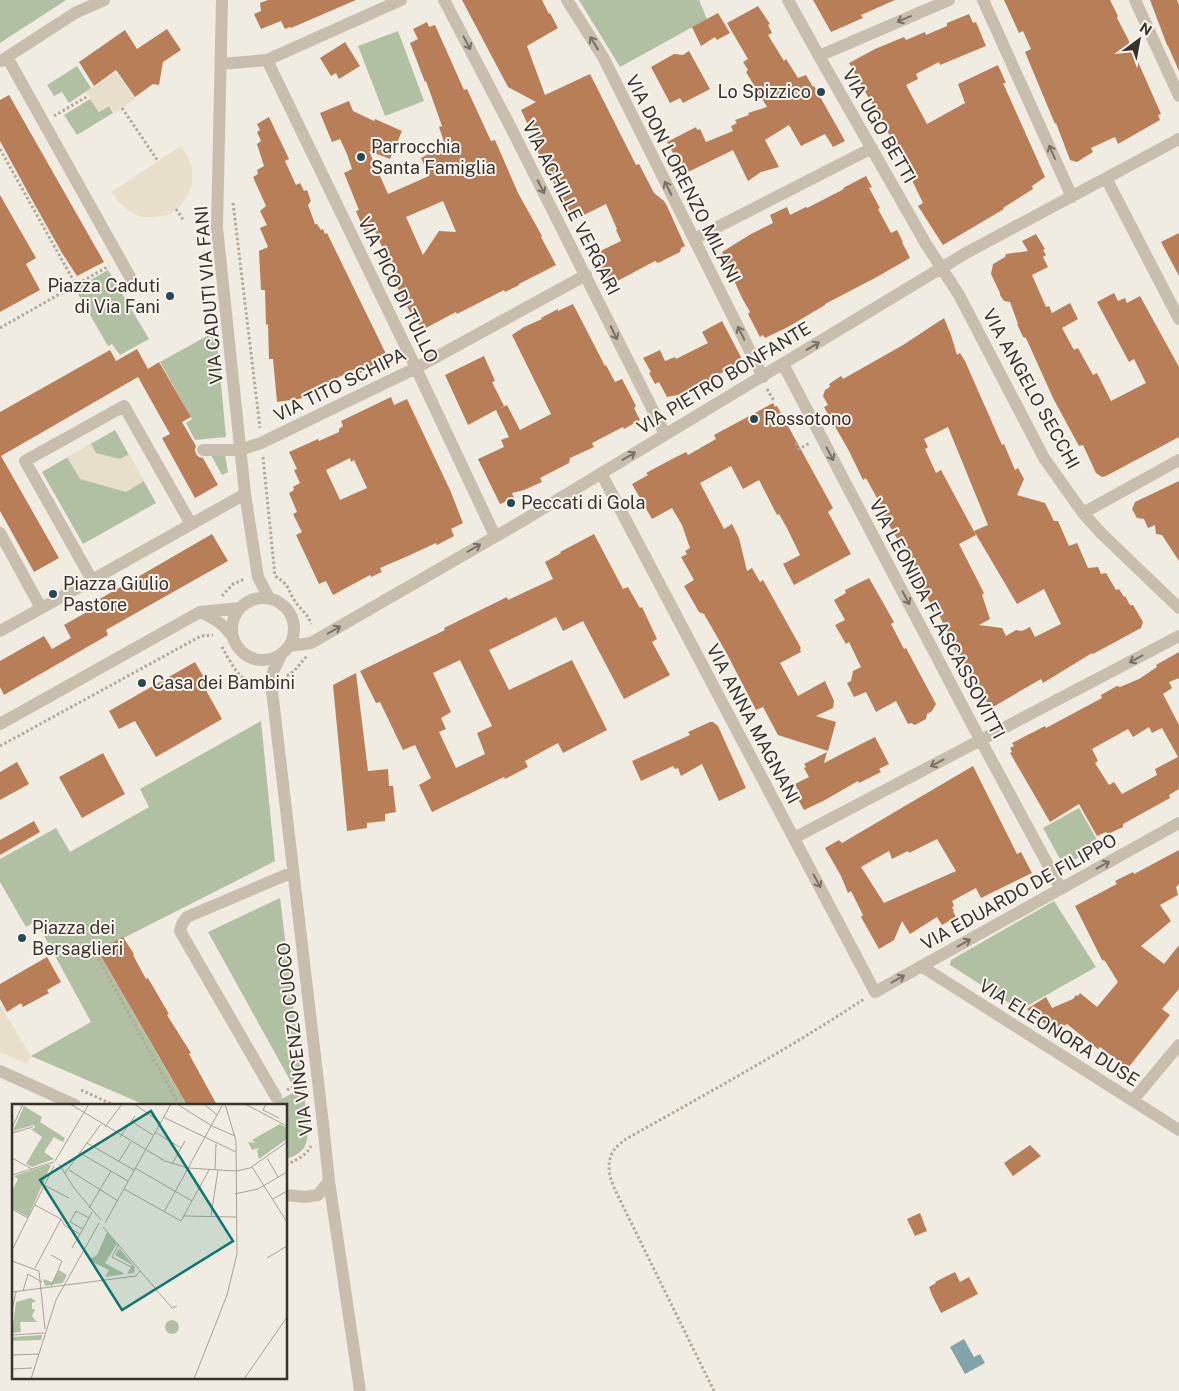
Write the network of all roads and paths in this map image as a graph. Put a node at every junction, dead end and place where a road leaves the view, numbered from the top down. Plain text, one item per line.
1 (104, 0) edge
2 (213, 0) edge
3 (402, 0) edge
4 (444, 0) edge
5 (567, 0) edge
6 (788, 0) edge
7 (949, 0) edge
8 (983, 0) edge
9 (1135, 0) edge
10 (222, 5) edge
11 (819, 56) junction
12 (4, 59) edge
13 (267, 60) junction
14 (220, 64) junction
15 (88, 96) dead end
16 (1179, 96) edge
17 (122, 108) dead end
18 (44, 123) junction
19 (1179, 139) edge
20 (872, 148) junction
21 (0, 149) edge
22 (158, 162) dead end
23 (1106, 178) junction
24 (232, 194) dead end
25 (1072, 197) junction
26 (176, 209) dead end
27 (184, 221) dead end
28 (694, 239) junction
29 (120, 259) junction
30 (942, 268) junction
31 (586, 275) junction
32 (130, 277) dead end
33 (76, 285) junction
34 (1179, 320) edge
35 (0, 328) edge
36 (783, 364) junction
37 (416, 368) junction
38 (764, 381) junction
39 (774, 402) dead end
40 (665, 434) junction
41 (796, 442) dead end
42 (261, 443) junction
43 (811, 443) dead end
44 (203, 450) dead end
45 (240, 450) junction
46 (1179, 460) edge
47 (601, 473) junction
48 (244, 494) junction
49 (1083, 513) junction
50 (191, 524) junction
51 (0, 533) edge
52 (495, 536) junction
53 (252, 577) junction
54 (92, 580) junction
55 (269, 598) junction
56 (219, 600) dead end
57 (244, 605) junction
58 (41, 608) junction
59 (1179, 608) edge
60 (200, 612) junction
61 (312, 624) dead end
62 (0, 631) edge
63 (214, 635) dead end
64 (1179, 636) edge
65 (233, 638) junction
66 (219, 642) dead end
67 (286, 650) junction
68 (310, 651) dead end
69 (254, 659) junction
70 (272, 682) junction
71 (0, 724) edge
72 (981, 740) junction
73 (0, 746) edge
74 (1179, 824) edge
75 (794, 838) junction
76 (293, 872) junction
77 (1060, 889) junction
78 (96, 954) dead end
79 (921, 966) junction
80 (875, 992) junction
81 (1179, 1045) edge
82 (0, 1071) edge
83 (317, 1073) junction
84 (276, 1097) joint
85 (1133, 1100) junction
86 (73, 1104) edge
87 (178, 1104) edge
88 (1179, 1130) edge
89 (328, 1181) junction
90 (288, 1196) edge
91 (360, 1391) edge
92 (714, 1391) edge

1 - 12 street
2 - 10 street, VIA CADUTI VIA FANI
3 - 13 street
4 -> 31 street, VIA ACHILLE VERGARI
28 -> 5 street, VIA DON LORENZO MILANI
6 - 11 street, VIA UGO BETTI
7 -> 11 street
25 -> 8 street
9 - 16 street
10 - 14 street, VIA CADUTI VIA FANI
11 - 20 street, VIA UGO BETTI
12 - 18 street
13 - 14 street
13 - 37 street, VIA PICO DI TULLO
14 - 45 street, VIA CADUTI VIA FANI
15 - 18 path
17 - 22 path
18 - 29 street
19 - 23 street, VIA PIETRO BONFANTE
20 - 28 street
20 - 30 street, VIA UGO BETTI
21 - 33 path
23 - 25 street, VIA PIETRO BONFANTE
23 - 34 street
24 - 42 path
25 - 30 street, VIA PIETRO BONFANTE
26 - 27 path
38 -> 28 street, VIA DON LORENZO MILANI
29 - 32 street
29 - 33 path
36 -> 30 street, VIA PIETRO BONFANTE
30 - 49 street, VIA ANGELO SECCHI
31 - 37 street, VIA TITO SCHIPA
31 -> 40 street, VIA ACHILLE VERGARI
33 - 35 path
36 - 38 street, VIA PIETRO BONFANTE
36 -> 72 street, VIA LEONIDA FLASCASSOVITTI
37 - 42 street, VIA TITO SCHIPA
37 - 52 street, VIA PICO DI TULLO
38 - 39 path
38 - 40 street, VIA PIETRO BONFANTE
47 -> 40 street, VIA PIETRO BONFANTE
41 - 43 path
42 - 45 street, VIA TITO SCHIPA
42 - 61 path
44 - 45 street, VIA TITO SCHIPA
45 - 48 street, VIA CADUTI VIA FANI
46 - 49 street
47 - 52 street, VIA PIETRO BONFANTE
47 - 75 street, VIA ANNA MAGNANI
48 - 50 street
48 - 53 street, VIA CADUTI VIA FANI
49 - 59 street, VIA ANGELO SECCHI
50 - 54 street
50 - 54 street
51 - 58 street
67 -> 52 street, VIA PIETRO BONFANTE
53 - 55 street, VIA CADUTI VIA FANI
53 - 56 path
53 - 57 street
54 - 58 street
55 - 57 street
55 - 67 street
57 - 60 street
57 - 65 street
58 - 62 street
60 - 65 street
60 - 71 street
63 - 73 path
64 -> 72 street
65 - 69 street
66 - 70 path
67 - 69 street
67 - 70 street, VIA VINCENZO CUOCO
68 - 70 path
69 - 70 street, VIA VINCENZO CUOCO
70 - 76 street, VIA VINCENZO CUOCO
72 -> 75 street
72 - 77 street, VIA LEONIDA FLASCASSOVITTI
77 -> 74 street, VIA EDUARDO DE FILIPPO
75 -> 80 street, VIA ANNA MAGNANI
76 - 83 street, VIA VINCENZO CUOCO
76 - 84 street
79 -> 77 street, VIA EDUARDO DE FILIPPO
78 - 87 path
80 -> 79 street, VIA EDUARDO DE FILIPPO
79 - 85 street, VIA ELEONORA DUSE
80 - 92 path
81 - 85 street
82 - 86 street
83 - 84 path
83 - 89 street, VIA VINCENZO CUOCO
85 - 88 street, VIA ELEONORA DUSE
89 - 90 street
89 - 91 street, VIA VINCENZO CUOCO

